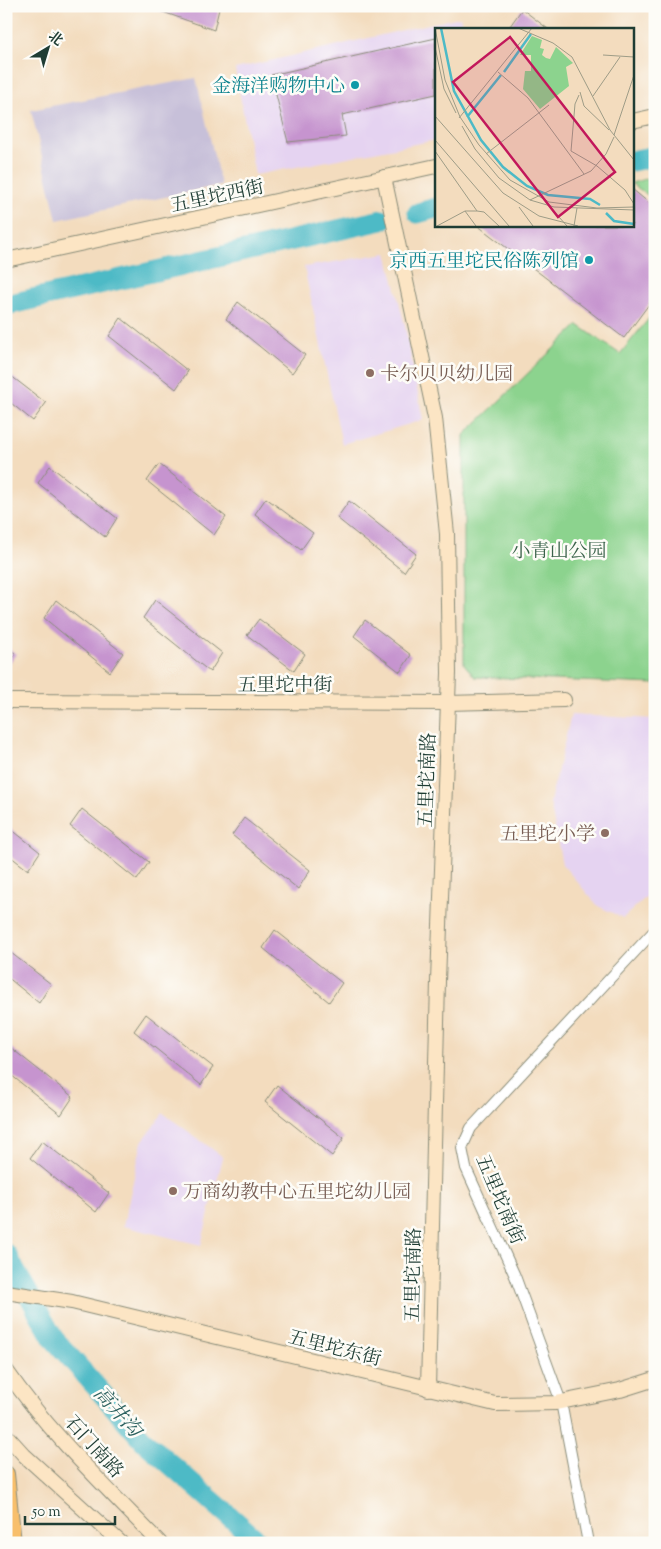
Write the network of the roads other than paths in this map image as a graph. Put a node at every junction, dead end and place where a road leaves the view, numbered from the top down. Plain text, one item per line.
1 (655, 116) edge
2 (634, 121) edge
3 (435, 166) edge
4 (384, 177) junction
5 (6, 260) edge
6 (564, 700) dead end
7 (6, 701) edge
8 (447, 703) junction
9 (655, 930) edge
10 (6, 1292) edge
11 (6, 1370) edge
12 (655, 1379) edge
13 (428, 1389) junction
14 (561, 1402) junction
15 (6, 1435) edge
16 (6, 1474) edge
17 (13, 1543) edge
18 (121, 1543) edge
19 (160, 1543) edge
20 (588, 1543) edge

1 - 2 street
3 - 4 street, 五里坨西街
4 - 5 street, 五里坨西街
4 - 8 street, 五里坨南路
6 - 8 street, 五里坨中街
7 - 8 street, 五里坨中街
8 - 13 street, 五里坨南路
9 - 14 street, 五里坨南街
10 - 13 street, 五里坨东街
11 - 19 street, 石门南路
12 - 14 street, 五里坨东街
13 - 14 street, 五里坨东街
14 - 20 street, 五里坨南街
15 - 18 street
16 - 17 main road

